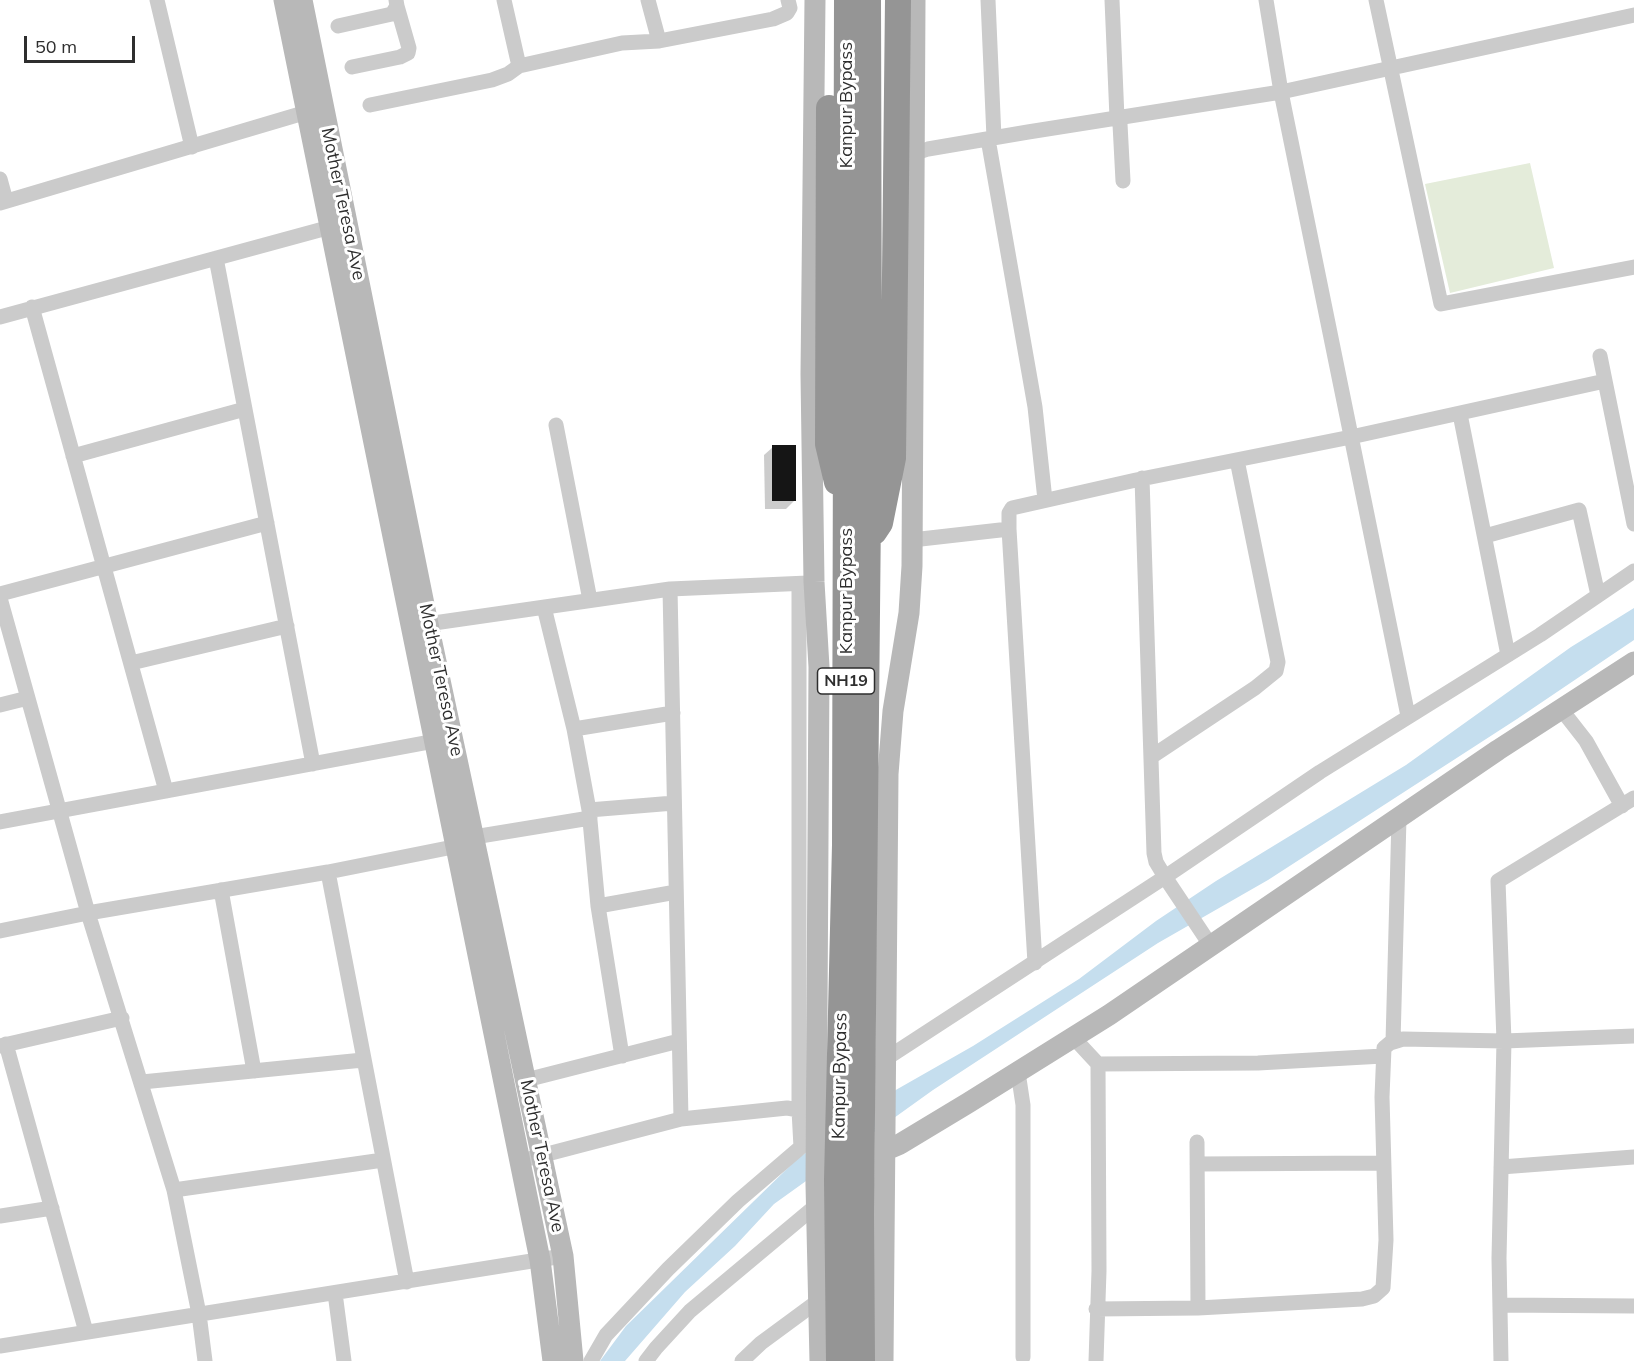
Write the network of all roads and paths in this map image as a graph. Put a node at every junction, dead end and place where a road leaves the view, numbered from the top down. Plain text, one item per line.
1 (157, 0) edge
2 (284, 0) edge
3 (302, 0) edge
4 (504, 0) edge
5 (648, 0) edge
6 (788, 0) edge
7 (815, 0) edge
8 (830, 0) edge
9 (847, 0) edge
10 (868, 0) edge
11 (898, 0) edge
12 (915, 0) edge
13 (988, 0) edge
14 (1112, 0) edge
15 (1266, 0) edge
16 (1376, 0) edge
17 (397, 3) edge
18 (1634, 15) edge
19 (338, 26) dead end
20 (659, 40) junction
21 (519, 66) junction
22 (352, 67) dead end
23 (1389, 68) junction
24 (1281, 92) junction
25 (370, 105) dead end
26 (307, 112) junction
27 (1117, 118) junction
28 (991, 139) junction
29 (192, 147) junction
30 (916, 153) junction
31 (0, 178) edge
32 (1123, 181) dead end
33 (3, 202) edge
34 (338, 225) junction
35 (216, 258) junction
36 (1634, 267) edge
37 (32, 307) junction
38 (0, 317) edge
39 (1600, 356) dead end
40 (1605, 381) junction
41 (244, 409) junction
42 (1460, 414) junction
43 (556, 425) dead end
44 (1351, 437) junction
45 (74, 456) junction
46 (1237, 460) junction
47 (1142, 478) junction
48 (1045, 500) junction
49 (847, 522) junction
50 (267, 523) junction
51 (1634, 524) edge
52 (1009, 529) junction
53 (1485, 536) junction
54 (912, 540) junction
55 (867, 543) junction
56 (104, 567) junction
57 (1634, 571) edge
58 (806, 583) junction
59 (670, 589) junction
60 (1598, 595) junction
61 (0, 596) edge
62 (590, 600) junction
63 (544, 607) junction
64 (420, 625) junction
65 (286, 626) junction
66 (4, 628) edge
67 (1508, 655) junction
68 (1634, 662) edge
69 (130, 663) junction
70 (28, 698) junction
71 (0, 705) edge
72 (1561, 709) junction
73 (673, 713) junction
74 (1408, 716) junction
75 (574, 729) junction
76 (435, 741) junction
77 (1151, 757) junction
78 (313, 764) junction
79 (166, 791) junction
80 (1628, 802) edge
81 (674, 803) junction
82 (60, 810) junction
83 (589, 814) junction
84 (1399, 818) junction
85 (0, 822) edge
86 (468, 842) junction
87 (328, 872) junction
88 (1165, 878) junction
89 (221, 890) junction
90 (676, 892) junction
91 (598, 906) junction
92 (88, 913) junction
93 (0, 931) edge
94 (1211, 946) junction
95 (1035, 963) junction
96 (122, 1018) junction
97 (1634, 1036) edge
98 (1073, 1037) junction
99 (680, 1041) junction
100 (1504, 1041) junction
101 (1393, 1042) junction
102 (3, 1045) edge
103 (622, 1056) junction
104 (1383, 1056) junction
105 (363, 1060) junction
106 (885, 1060) junction
107 (1098, 1064) junction
108 (254, 1071) junction
109 (1017, 1072) junction
110 (526, 1080) junction
111 (142, 1082) junction
112 (799, 1110) junction
113 (681, 1119) junction
114 (812, 1141) junction
115 (1197, 1142) dead end
116 (886, 1143) junction
117 (542, 1156) junction
118 (1634, 1157) edge
119 (383, 1160) junction
120 (520, 1161) junction
121 (1383, 1163) junction
122 (1197, 1164) junction
123 (1501, 1167) junction
124 (174, 1190) junction
125 (817, 1194) junction
126 (52, 1208) junction
127 (0, 1216) edge
128 (563, 1256) junction
129 (540, 1260) junction
130 (407, 1282) junction
131 (335, 1293) junction
132 (818, 1301) junction
133 (1500, 1305) junction
134 (1634, 1306) edge
135 (1198, 1308) junction
136 (1096, 1309) junction
137 (199, 1314) junction
138 (86, 1332) junction
139 (0, 1346) edge
140 (1023, 1357) dead end
141 (205, 1361) edge
142 (344, 1361) edge
143 (553, 1361) edge
144 (573, 1361) edge
145 (591, 1361) edge
146 (646, 1361) edge
147 (742, 1361) edge
148 (820, 1361) edge
149 (839, 1361) edge
150 (862, 1361) edge
151 (883, 1361) edge
152 (1096, 1361) edge
153 (1501, 1361) edge

1 - 29 street
2 - 26 street
3 - 34 street, Mother Teresa Ave
4 - 21 street
5 - 20 street
6 - 20 street
7 - 58 street
8 - 49 highway
9 - 49 highway, Kanpur Bypass / NH19
10 - 55 highway, Kanpur Bypass / NH19
11 - 55 highway
12 - 30 street
13 - 28 street
14 - 27 street
15 - 24 street
16 - 23 street
17 - 19 street
17 - 22 street
18 - 23 street
20 - 21 street
21 - 25 street
23 - 24 street
23 - 36 street
24 - 27 street
24 - 44 street
26 - 29 street
26 - 34 street
27 - 28 street
27 - 32 street
28 - 30 street
28 - 48 street
29 - 33 street
30 - 54 street
31 - 33 street
34 - 35 street
34 - 64 street
35 - 37 street
35 - 41 street
37 - 38 street
37 - 45 street
39 - 40 street
40 - 42 street
40 - 51 street
41 - 45 street
41 - 50 street
42 - 44 street
42 - 53 street
43 - 62 street
44 - 46 street
44 - 74 street
45 - 56 street
46 - 47 street
46 - 77 street
47 - 48 street
47 - 77 street
48 - 52 street
49 - 149 highway, Kanpur Bypass / NH19
50 - 56 street
50 - 65 street
52 - 54 street
52 - 95 street
53 - 60 street
53 - 67 street
54 - 106 street
55 - 150 highway, Kanpur Bypass / NH19
56 - 61 street
56 - 69 street
57 - 60 street
58 - 59 street
58 - 112 street
58 - 114 street
59 - 62 street
59 - 73 street
60 - 67 street
61 - 66 street
62 - 63 street
63 - 64 street
63 - 75 street
64 - 76 street
64 - 86 street, Mother Teresa Ave
65 - 69 street
65 - 78 street
66 - 70 street
67 - 74 street
68 - 72 street
69 - 79 street
70 - 71 street
70 - 82 street
72 - 80 street
72 - 84 street
73 - 75 street
73 - 81 street
74 - 88 street
75 - 83 street
76 - 78 street
76 - 86 street
77 - 88 street
78 - 79 street
79 - 82 street
80 - 100 street
81 - 83 street
81 - 90 street
82 - 85 street
82 - 92 street
83 - 86 street
83 - 91 street
84 - 94 street
84 - 101 street
86 - 87 street
86 - 110 street, Mother Teresa Ave
86 - 120 street
87 - 89 street
87 - 105 street
88 - 94 street
88 - 95 street
89 - 92 street
89 - 108 street
90 - 91 street
90 - 99 street
91 - 103 street
92 - 93 street
92 - 96 street
94 - 98 street
95 - 106 street
96 - 102 street
96 - 111 street
97 - 100 street
98 - 107 street
98 - 109 street
99 - 103 street
99 - 113 street
100 - 101 street
100 - 123 street
101 - 104 street
102 - 126 street
103 - 110 street
104 - 107 street
104 - 121 street
105 - 108 street
105 - 119 street
106 - 116 street
107 - 136 street
108 - 111 street
109 - 116 street
109 - 140 street
110 - 117 street, Mother Teresa Ave
111 - 124 street
112 - 113 street
112 - 114 street
113 - 117 street
114 - 125 street
114 - 145 street
115 - 122 street
116 - 151 street
117 - 120 street
117 - 128 street, Mother Teresa Ave
118 - 123 street
119 - 124 street
119 - 130 street
120 - 129 street
121 - 122 street
121 - 135 street
122 - 135 street
123 - 133 street
124 - 137 street
125 - 132 street
125 - 146 street
126 - 127 street
126 - 138 street
128 - 129 street
128 - 144 street, Mother Teresa Ave
129 - 130 street
129 - 143 street
130 - 131 street
131 - 137 street
131 - 142 street
132 - 147 street
132 - 148 street
133 - 134 street
133 - 153 street
135 - 136 street
136 - 152 street
137 - 138 street
137 - 141 street
138 - 139 street

